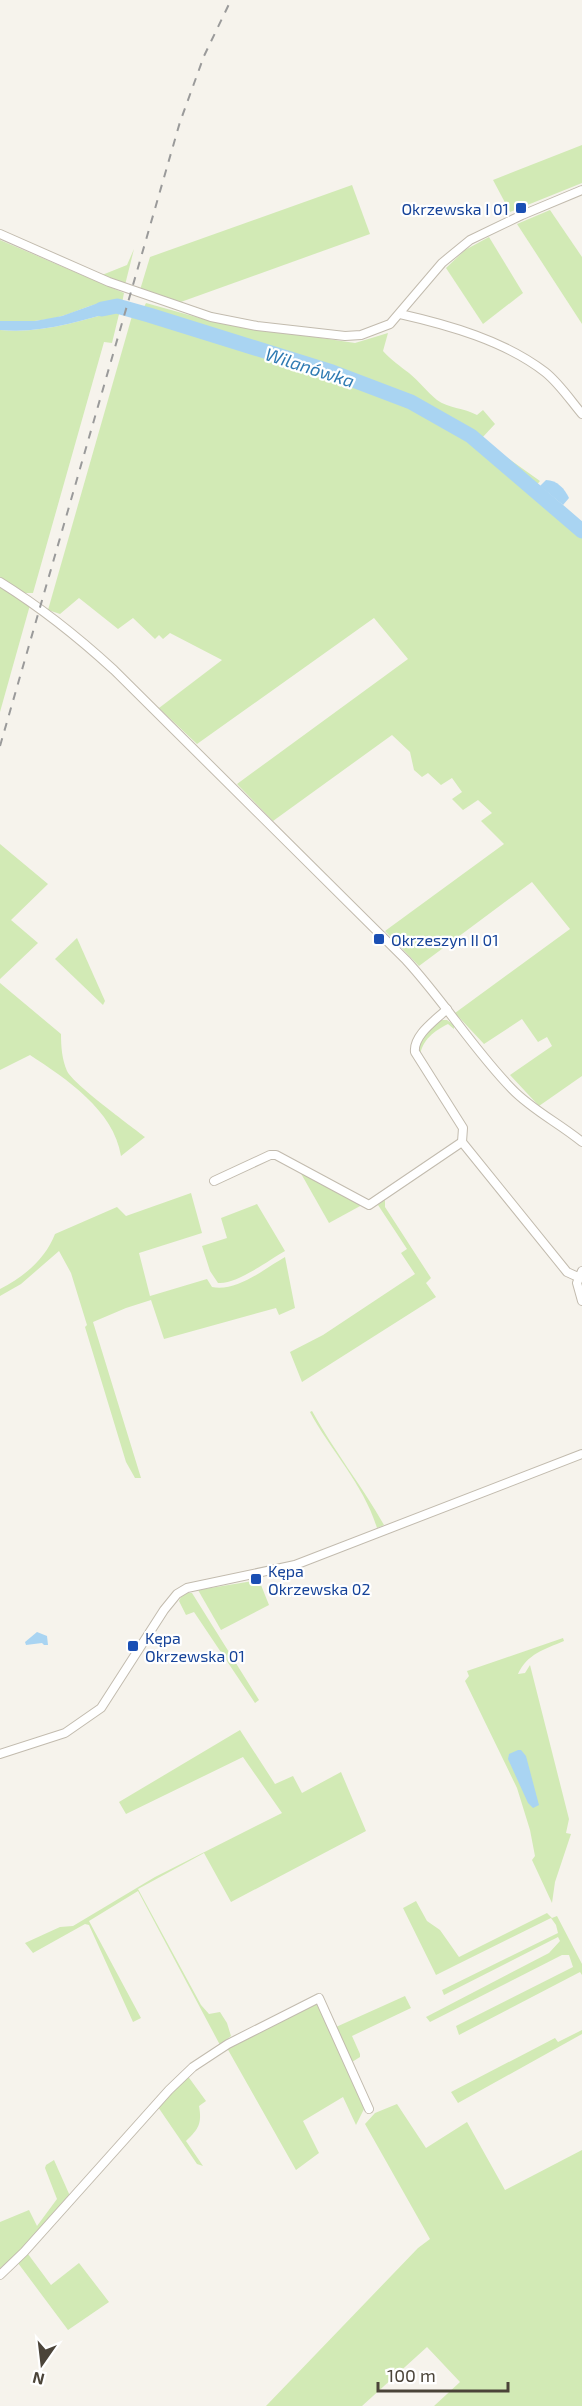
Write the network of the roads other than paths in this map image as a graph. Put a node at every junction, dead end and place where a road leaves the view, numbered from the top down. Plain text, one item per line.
1 (582, 190) edge
2 (0, 234) edge
3 (400, 314) junction
4 (582, 414) edge
5 (0, 582) edge
6 (447, 1009) junction
7 (462, 1142) junction
8 (582, 1142) edge
9 (214, 1180) dead end
10 (580, 1274) edge
11 (582, 1301) edge
12 (582, 1454) edge
13 (0, 1754) edge
14 (369, 2109) dead end
15 (0, 2275) edge

1 - 3 street
2 - 3 street
3 - 4 street
5 - 6 street
6 - 7 street
6 - 8 street
7 - 9 street
7 - 10 street
10 - 11 street
12 - 13 street
14 - 15 street

